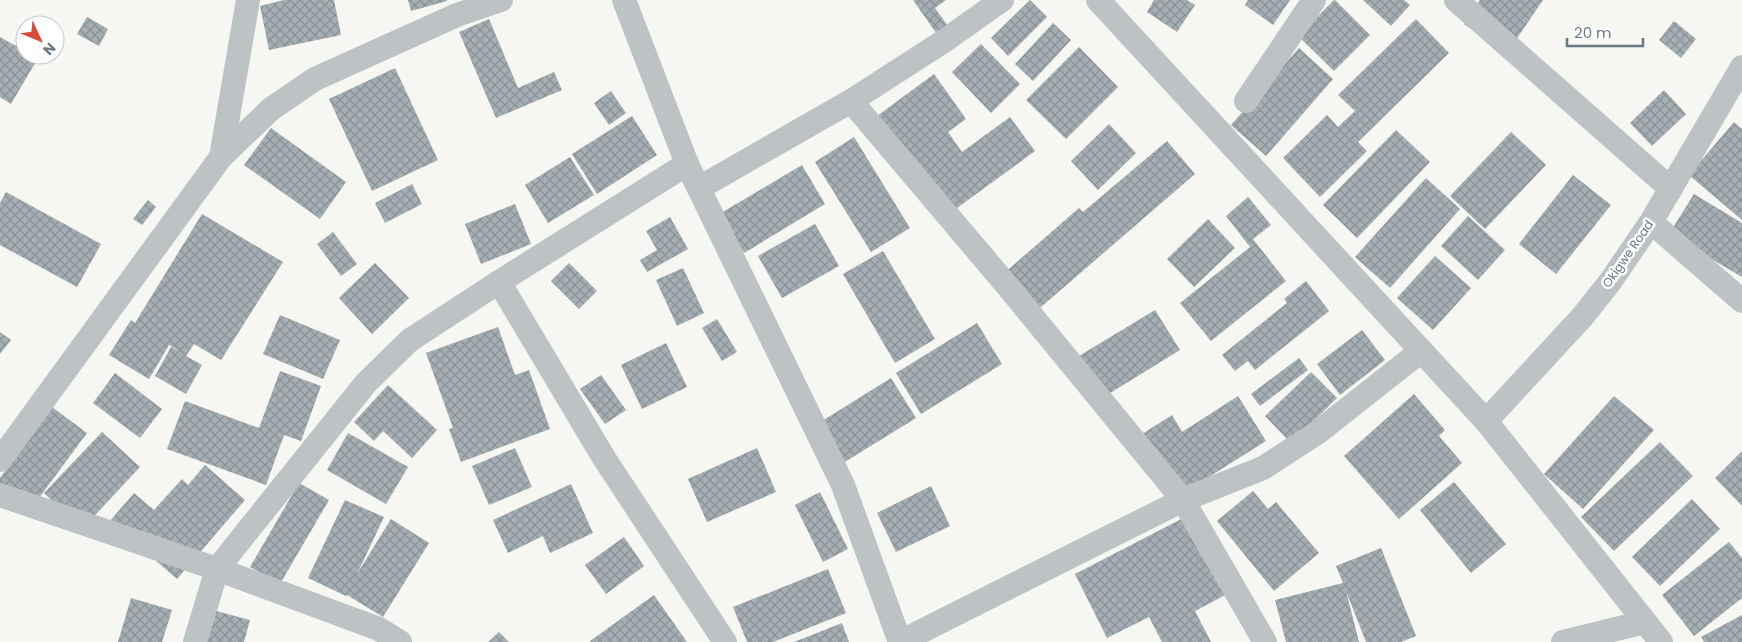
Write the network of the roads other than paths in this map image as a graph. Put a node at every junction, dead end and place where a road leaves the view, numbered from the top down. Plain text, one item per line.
1 (248, 0) edge
2 (501, 0) edge
3 (624, 0) edge
4 (1002, 0) edge
5 (1098, 0) edge
6 (1314, 0) edge
7 (1456, 0) edge
8 (1742, 67) edge
9 (851, 101) junction
10 (1246, 101) dead end
11 (221, 157) junction
12 (687, 164) junction
13 (699, 188) junction
14 (1670, 189) junction
15 (1651, 222) junction
16 (500, 282) junction
17 (1742, 301) edge
18 (1421, 351) junction
19 (1486, 420) junction
20 (0, 460) edge
21 (0, 495) edge
22 (1183, 500) junction
23 (217, 569) junction
24 (1645, 622) junction
25 (195, 642) edge
26 (400, 642) edge
27 (725, 642) edge
28 (900, 642) edge
29 (1265, 642) edge
30 (1563, 642) edge
31 (1661, 642) edge

1 - 11 street
2 - 11 street
3 - 12 street
4 - 9 street
5 - 18 street
6 - 10 street
7 - 14 street
8 - 14 street, Okigwe Road
9 - 13 street
9 - 22 street
11 - 20 street
12 - 13 street
12 - 16 street
13 - 28 street
14 - 15 street, Okigwe Road
15 - 17 street
15 - 19 street, Okigwe Road
16 - 23 street
16 - 27 street
18 - 19 street
18 - 22 street
19 - 24 street
21 - 23 street
22 - 28 street
22 - 29 street
23 - 25 street
23 - 26 street
24 - 30 street
24 - 31 street

